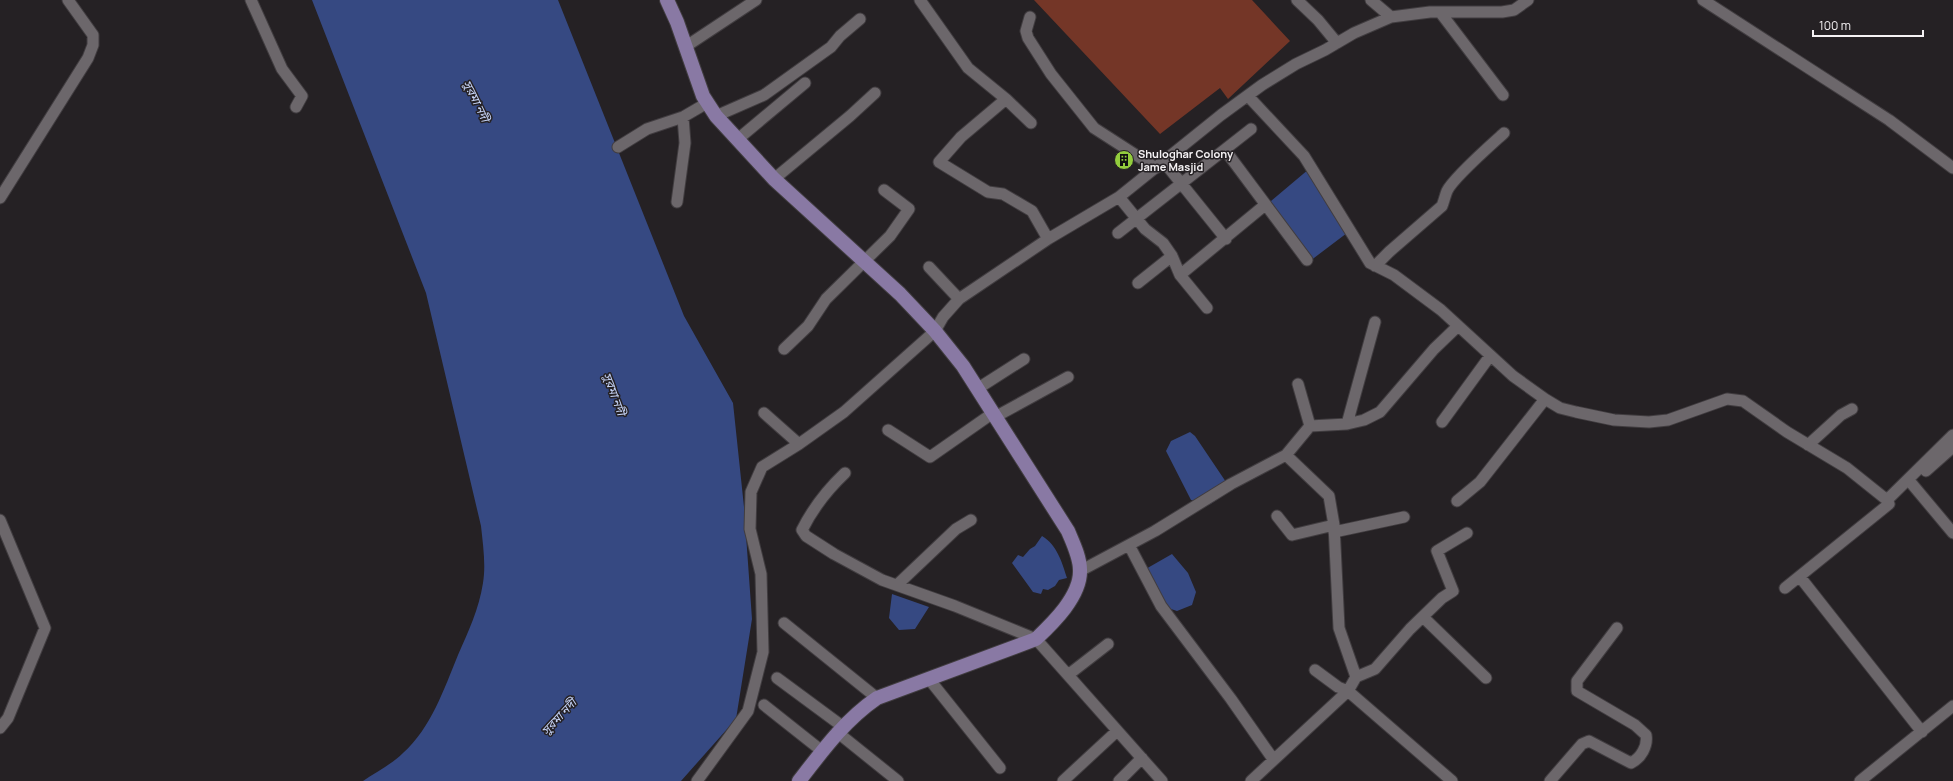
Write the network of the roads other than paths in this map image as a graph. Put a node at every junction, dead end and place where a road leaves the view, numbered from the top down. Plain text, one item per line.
1 (68, 0) edge
2 (251, 0) edge
3 (667, 0) edge
4 (756, 0) edge
5 (920, 0) edge
6 (1297, 0) edge
7 (1371, 0) edge
8 (1528, 0) edge
9 (1703, 0) edge
10 (1440, 12) junction
11 (1030, 17) dead end
12 (1391, 17) junction
13 (860, 19) dead end
14 (1337, 43) junction
15 (685, 47) junction
16 (805, 83) dead end
17 (875, 92) dead end
18 (1503, 95) dead end
19 (1248, 96) junction
20 (1006, 99) junction
21 (707, 102) junction
22 (296, 107) dead end
23 (716, 116) junction
24 (683, 117) junction
25 (1031, 123) dead end
26 (1251, 129) dead end
27 (1504, 133) dead end
28 (738, 139) junction
29 (618, 147) dead end
30 (1225, 150) junction
31 (1160, 165) junction
32 (1953, 168) edge
33 (774, 179) junction
34 (1182, 183) junction
35 (884, 190) dead end
36 (1119, 197) junction
37 (0, 198) edge
38 (677, 202) dead end
39 (1266, 204) junction
40 (1136, 218) junction
41 (1118, 233) dead end
42 (1048, 239) junction
43 (1226, 239) junction
44 (1172, 256) junction
45 (1307, 260) dead end
46 (865, 262) junction
47 (1375, 266) junction
48 (929, 267) dead end
49 (1180, 275) junction
50 (1138, 283) dead end
51 (959, 299) junction
52 (1207, 308) dead end
53 (1375, 322) dead end
54 (1458, 326) junction
55 (935, 331) junction
56 (784, 349) dead end
57 (1490, 356) junction
58 (1024, 359) dead end
59 (1068, 377) dead end
60 (1298, 384) dead end
61 (977, 389) junction
62 (1545, 399) junction
63 (1852, 409) dead end
64 (764, 413) dead end
65 (994, 415) junction
66 (1442, 422) dead end
67 (1347, 424) junction
68 (1310, 426) junction
69 (888, 430) dead end
70 (1953, 435) edge
71 (799, 444) junction
72 (1808, 445) junction
73 (1953, 447) edge
74 (1286, 455) junction
75 (845, 472) dead end
76 (1912, 484) junction
77 (1457, 501) dead end
78 (1888, 502) junction
79 (1277, 516) dead end
80 (1404, 517) dead end
81 (0, 520) edge
82 (971, 520) dead end
83 (1334, 528) junction
84 (1467, 533) dead end
85 (1953, 533) edge
86 (1129, 545) junction
87 (1080, 571) junction
88 (1800, 577) junction
89 (897, 585) junction
90 (1785, 588) dead end
91 (1423, 617) junction
92 (784, 623) dead end
93 (1617, 628) dead end
94 (1036, 639) junction
95 (1108, 644) dead end
96 (1315, 670) dead end
97 (1068, 675) junction
98 (1356, 677) junction
99 (777, 678) dead end
100 (1486, 678) dead end
101 (929, 679) junction
102 (1348, 691) junction
103 (877, 698) junction
104 (764, 705) dead end
105 (1953, 706) edge
106 (0, 728) edge
107 (840, 729) junction
108 (1117, 730) junction
109 (1922, 732) junction
110 (822, 752) junction
111 (1142, 758) junction
112 (1273, 759) junction
113 (1000, 768) dead end
114 (697, 781) edge
115 (800, 781) edge
116 (898, 781) edge
117 (1063, 781) edge
118 (1119, 781) edge
119 (1162, 781) edge
120 (1251, 781) edge
121 (1452, 781) edge
122 (1550, 781) edge
123 (1860, 781) edge

1 - 37 street
2 - 22 street
3 - 15 main road
4 - 15 street
5 - 20 street
6 - 14 street
7 - 12 street
8 - 10 street
9 - 32 street
10 - 12 street
10 - 18 street
11 - 31 street
12 - 14 street
13 - 23 street
14 - 19 street
15 - 21 main road
16 - 28 street
17 - 33 street
19 - 31 street
19 - 47 street
20 - 25 street
20 - 42 street
21 - 23 main road
21 - 24 street
23 - 28 main road
24 - 29 street
24 - 38 street
26 - 30 street
27 - 47 street
28 - 33 main road
30 - 34 street
30 - 39 street
31 - 34 street
31 - 36 street
33 - 46 main road
34 - 40 street
34 - 43 street
35 - 46 street
36 - 40 street
36 - 42 street
39 - 43 street
39 - 45 street
40 - 41 street
40 - 44 street
42 - 51 street
43 - 49 street
44 - 49 street
44 - 50 street
46 - 55 main road
46 - 56 street
47 - 54 street
48 - 51 street
49 - 52 street
51 - 55 street
53 - 67 street
54 - 57 street
54 - 67 street
55 - 61 main road
55 - 71 street
57 - 62 street
57 - 66 street
58 - 61 street
59 - 65 street
60 - 68 street
61 - 65 main road
62 - 72 street
62 - 77 street
63 - 72 street
64 - 71 street
65 - 69 street
65 - 87 main road
67 - 68 street
68 - 74 street
70 - 78 street
71 - 114 street
72 - 78 street
73 - 76 street
74 - 83 street
74 - 86 street
75 - 89 street
76 - 78 street
76 - 85 street
78 - 88 street
79 - 83 street
80 - 83 street
81 - 106 street
82 - 89 street
83 - 98 street
84 - 91 street
86 - 87 street
86 - 112 street
87 - 94 main road
88 - 90 street
88 - 109 street
89 - 94 street
91 - 98 street
91 - 100 street
92 - 103 street
93 - 122 street
94 - 97 street
94 - 101 main road
95 - 97 street
96 - 102 street
97 - 108 street
98 - 102 street
99 - 107 street
101 - 103 main road
101 - 113 street
102 - 112 street
102 - 121 street
103 - 107 main road
104 - 110 street
105 - 109 street
107 - 110 main road
107 - 116 street
108 - 111 street
108 - 117 street
109 - 123 street
110 - 115 main road
111 - 118 street
111 - 119 street
112 - 120 street

